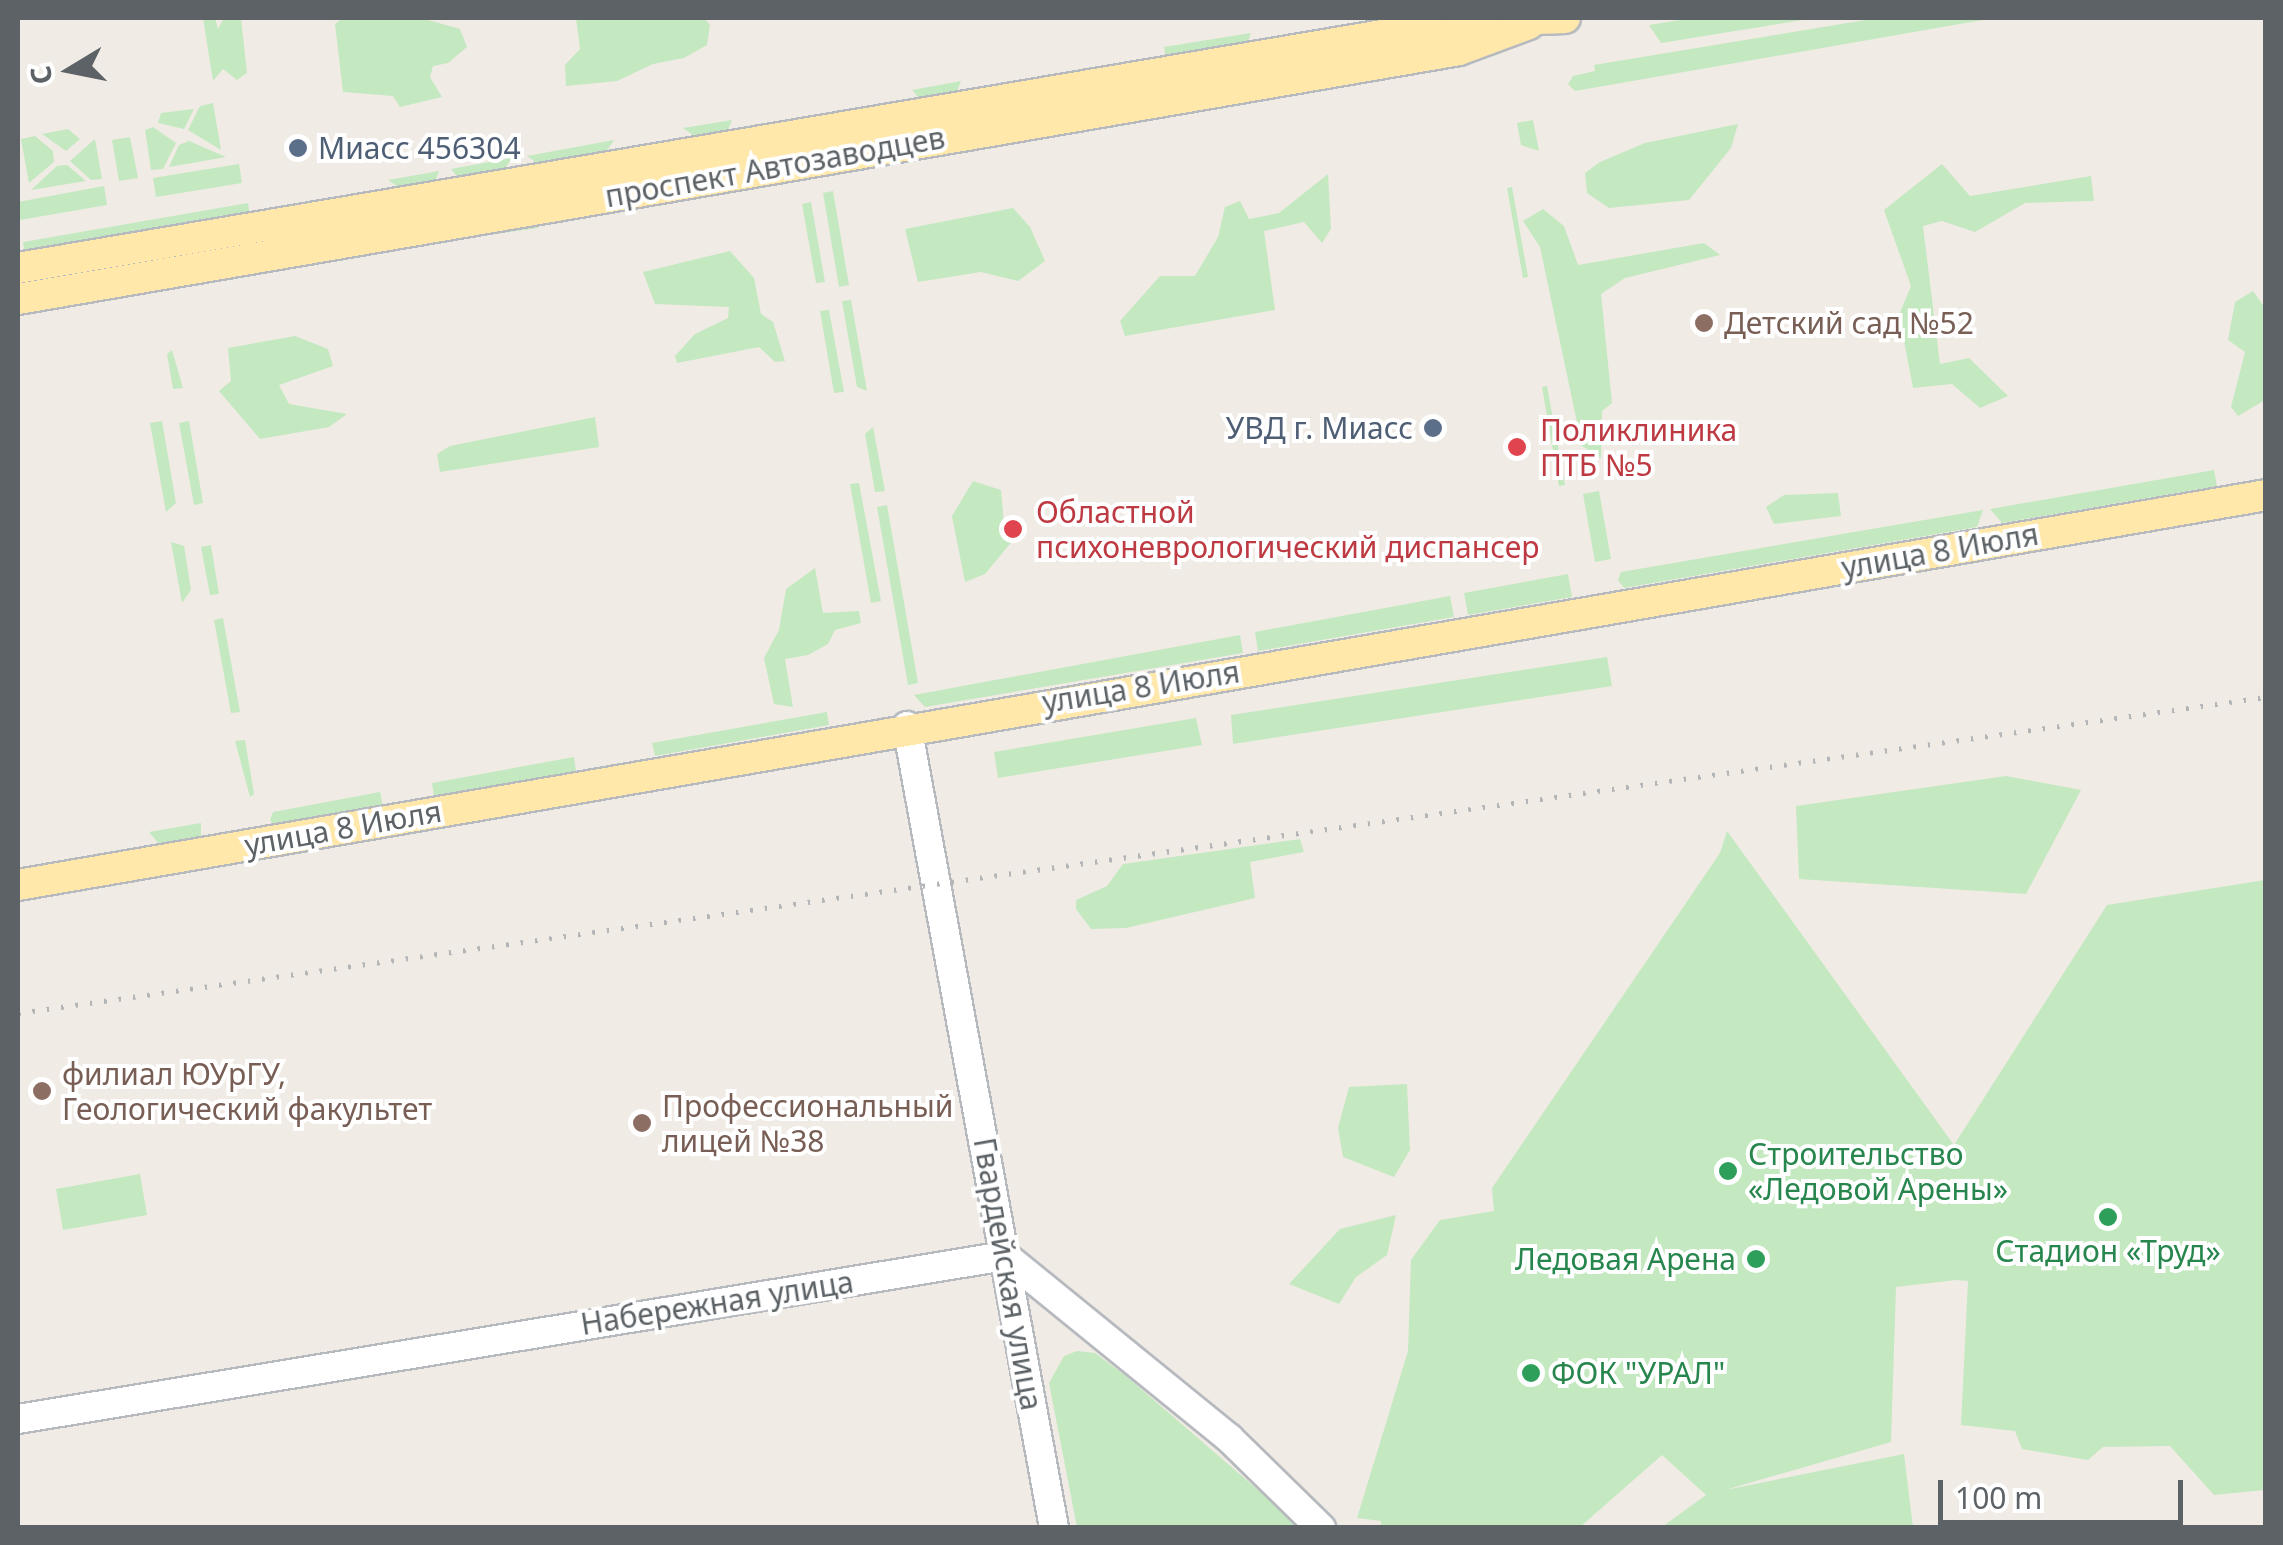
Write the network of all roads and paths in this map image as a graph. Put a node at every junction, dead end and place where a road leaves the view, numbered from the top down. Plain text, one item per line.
1 (1565, 18) edge
2 (1494, 30) edge
3 (18, 268) edge
4 (18, 299) edge
5 (2266, 495) edge
6 (907, 726) junction
7 (18, 885) edge
8 (1006, 1256) junction
9 (18, 1419) edge
10 (1054, 1528) edge
11 (1321, 1528) edge

1 - 2 main road, проспект Автозаводцев
2 - 3 main road, проспект Автозаводцев
2 - 4 main road, проспект Автозаводцев
5 - 6 main road, улица 8 Июля
6 - 7 main road, улица 8 Июля
6 - 8 street, Гвардейская улица
8 - 9 street, Набережная улица
8 - 10 street, Гвардейская улица
8 - 11 street

